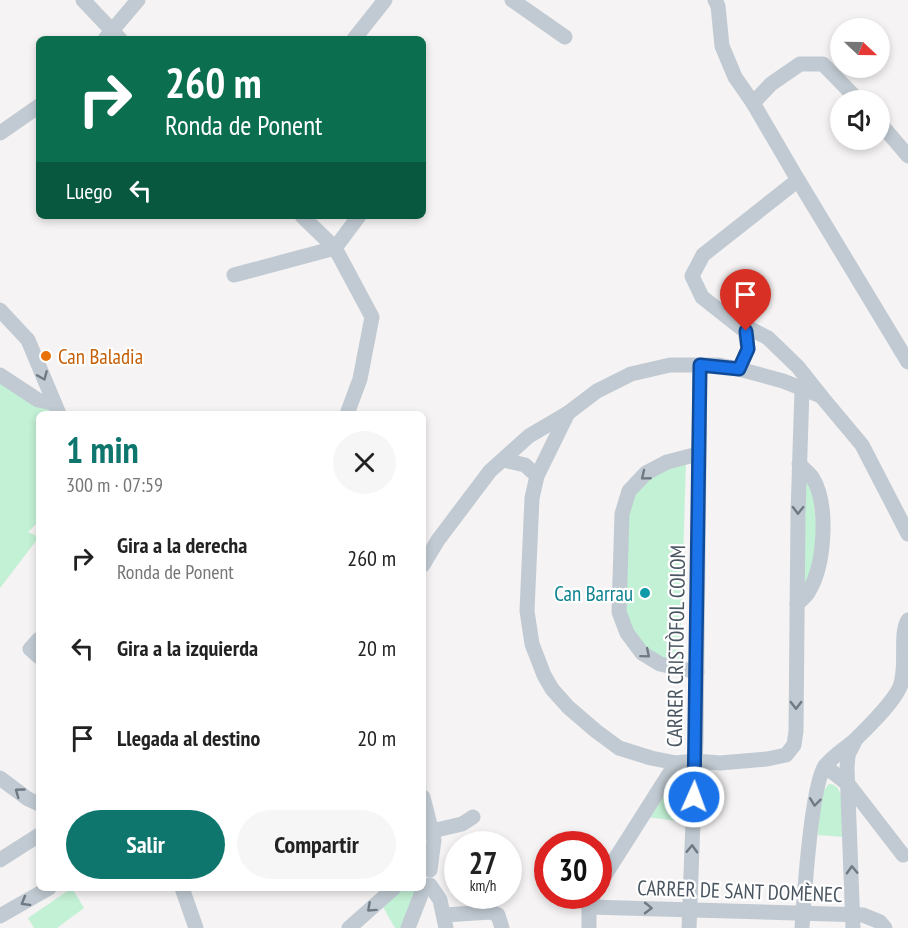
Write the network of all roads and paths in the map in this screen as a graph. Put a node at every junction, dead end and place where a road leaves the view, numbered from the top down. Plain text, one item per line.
1 (83, 0) edge
2 (138, 0) edge
3 (385, 0) edge
4 (512, 0) edge
5 (715, 0) edge
6 (112, 36) edge
7 (356, 36) edge
8 (565, 37) dead end
9 (848, 90) edge
10 (753, 103) junction
11 (36, 108) edge
12 (0, 133) edge
13 (890, 135) edge
14 (908, 156) edge
15 (798, 180) junction
16 (305, 219) edge
17 (358, 219) edge
18 (335, 248) junction
19 (234, 275) dead end
20 (0, 310) edge
21 (732, 319) junction
22 (908, 362) edge
23 (700, 365) junction
24 (739, 369) junction
25 (0, 375) edge
26 (802, 388) junction
27 (821, 396) junction
28 (57, 408) edge
29 (348, 411) edge
30 (568, 413) junction
31 (698, 454) junction
32 (504, 460) junction
33 (799, 464) junction
34 (537, 476) junction
35 (908, 534) edge
36 (426, 560) edge
37 (797, 604) junction
38 (908, 620) edge
39 (36, 642) edge
40 (36, 654) edge
41 (697, 672) junction
42 (856, 738) junction
43 (695, 761) junction
44 (676, 763) junction
45 (825, 766) junction
46 (0, 778) edge
47 (849, 785) junction
48 (36, 803) edge
49 (426, 808) edge
50 (473, 817) dead end
51 (432, 831) junction
52 (36, 838) edge
53 (903, 855) dead end
54 (0, 860) edge
55 (612, 864) edge
56 (426, 879) edge
57 (45, 891) edge
58 (183, 891) edge
59 (391, 891) edge
60 (422, 891) edge
61 (612, 903) edge
62 (590, 909) edge
63 (689, 909) junction
64 (0, 916) edge
65 (803, 920) edge
66 (445, 921) edge
67 (853, 922) edge
68 (192, 926) edge
69 (349, 928) edge
70 (408, 928) edge
71 (502, 928) edge
72 (589, 928) edge
73 (689, 928) edge
74 (885, 928) edge

1 - 6 street
2 - 6 street
3 - 7 street
4 - 8 street
5 - 10 street
9 - 10 street
10 - 15 street
11 - 12 street
13 - 14 street
15 - 21 street
15 - 22 street
16 - 18 street
17 - 18 street
18 - 19 street
18 - 29 street
20 -> 28 street
21 - 24 street
21 - 27 street
23 - 24 street
23 - 30 street
23 - 31 street, CARRER CRISTÒFOL COLOM
24 - 26 street
25 - 28 street
26 - 27 street
26 - 33 street
27 - 35 street
30 - 32 street
30 - 34 street
31 - 41 street, CARRER CRISTÒFOL COLOM
31 -> 41 street
32 - 34 street
32 - 36 street
33 -> 37 street
33 - 37 street
34 - 44 street
37 -> 43 street
38 - 42 street
39 - 40 street
41 - 43 street, CARRER CRISTÒFOL COLOM
42 - 45 street
42 - 47 street
43 - 44 street
63 -> 43 street, CARRER CRISTÒFOL COLOM
44 - 55 street
45 - 47 street
45 -> 65 street
48 -> 46 street
47 - 53 street
67 -> 47 street
49 - 51 street
50 - 51 street
51 - 56 street
52 - 54 street
56 - 66 street
57 -> 64 street
58 - 68 street
59 -> 69 street
60 - 70 street
61 -> 63 street, CARRER DE SANT DOMÈNEC
62 - 72 street
63 - 65 street, CARRER DE SANT DOMÈNEC
63 - 73 street, CARRER CRISTÒFOL COLOM
65 - 67 street, CARRER DE SANT DOMÈNEC
66 - 71 street
67 - 74 street, CARRER DE SANT DOMÈNEC

